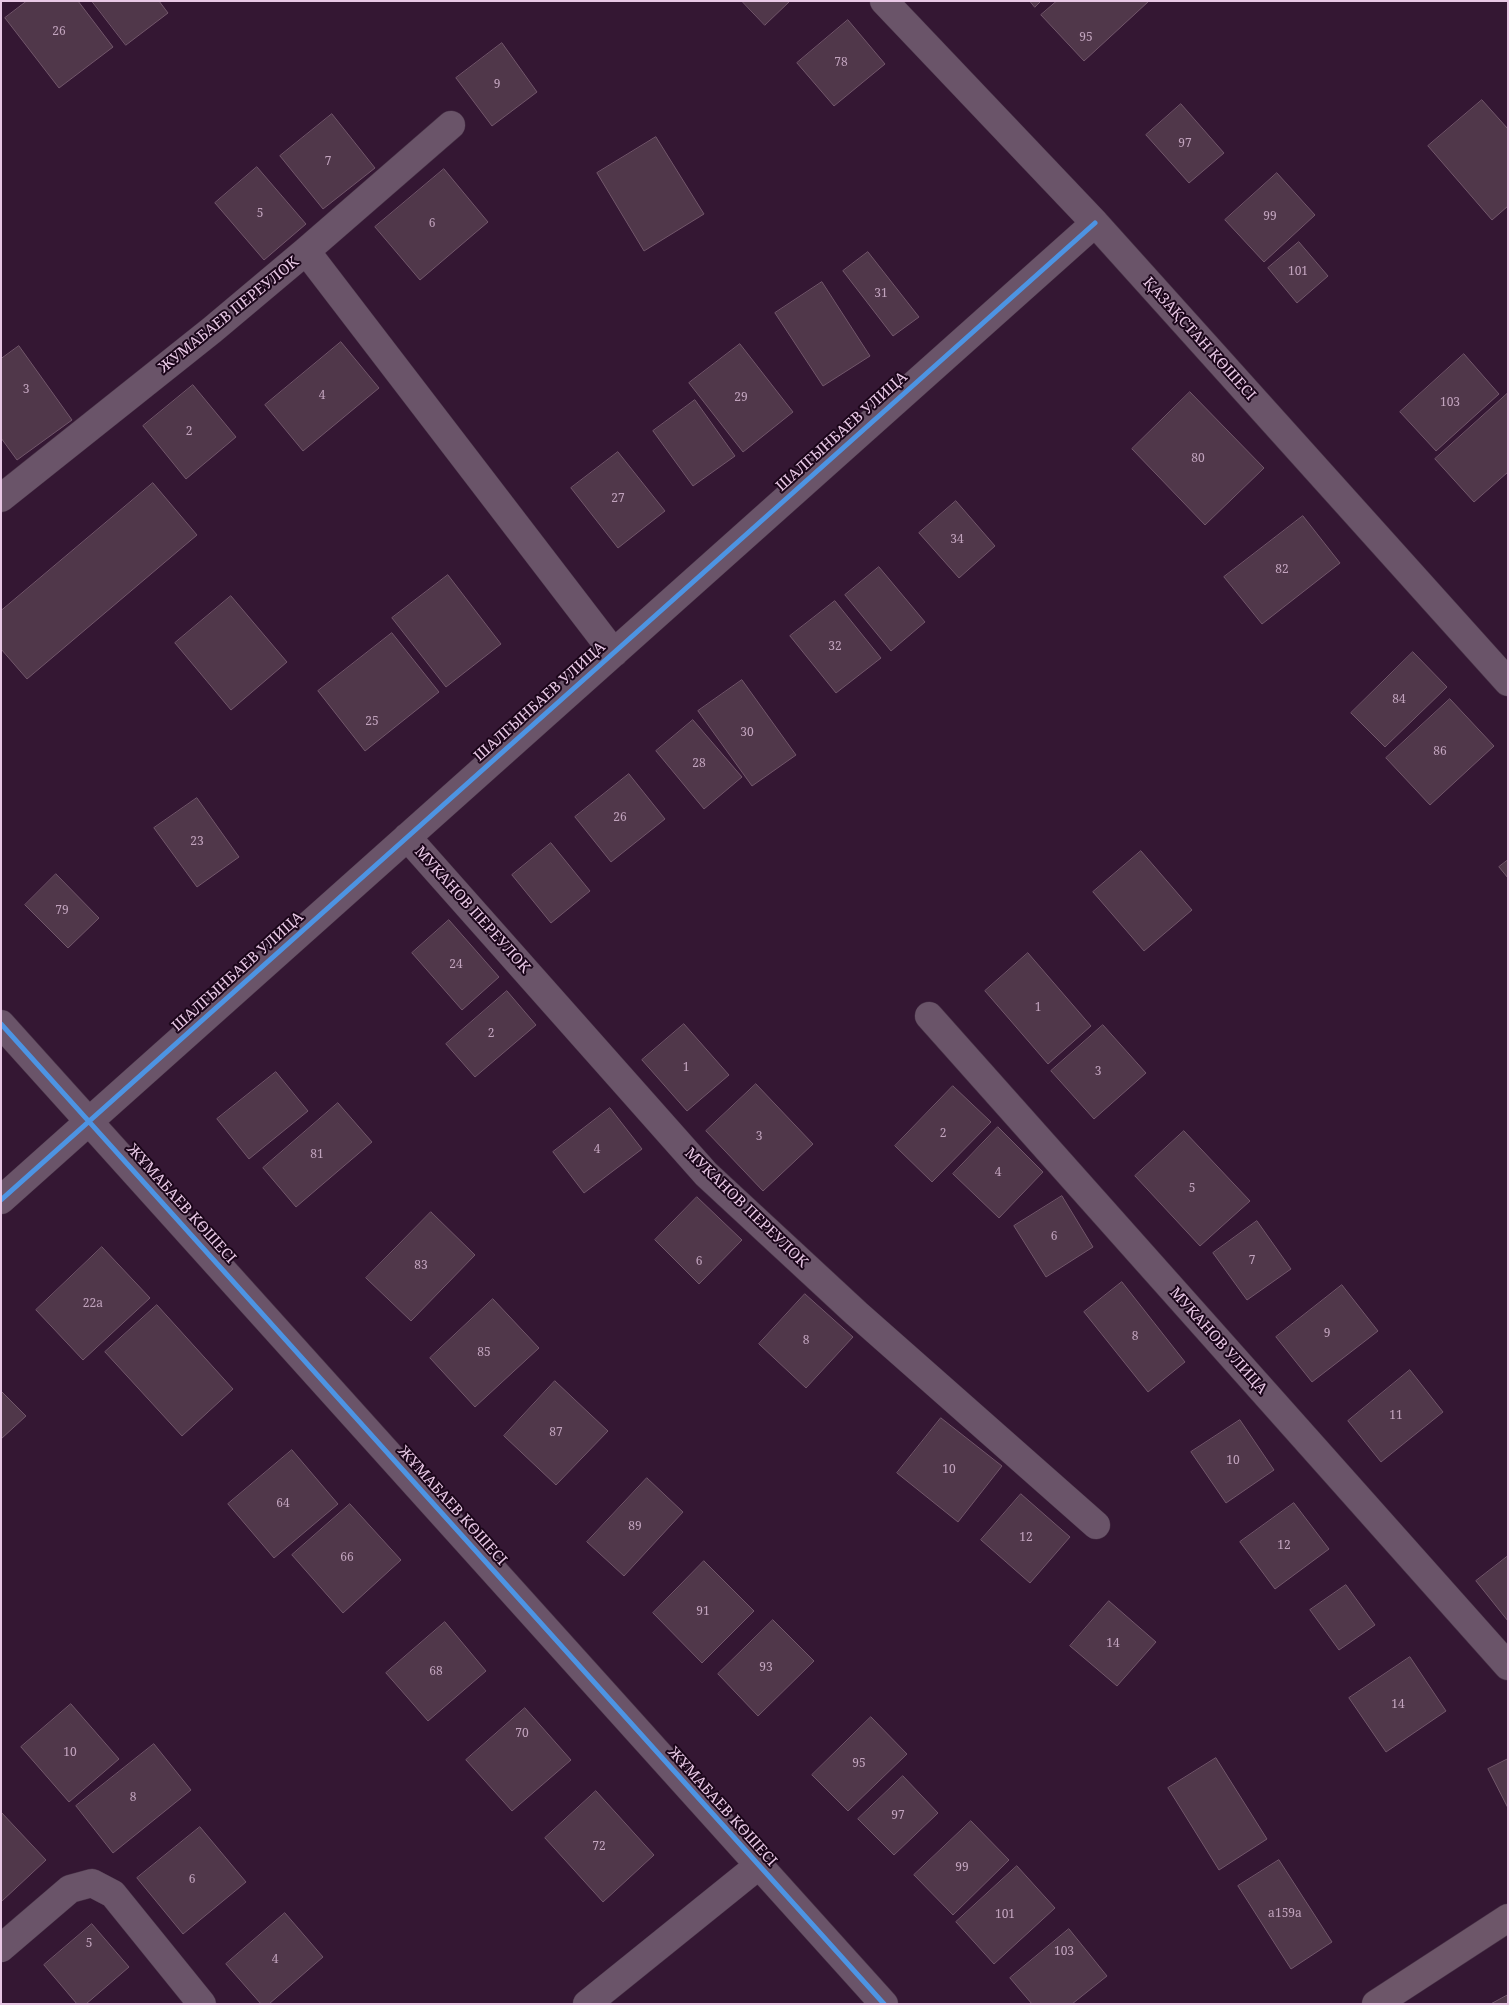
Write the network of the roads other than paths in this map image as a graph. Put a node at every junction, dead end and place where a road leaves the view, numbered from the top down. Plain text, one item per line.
1 (884, 1) edge
2 (451, 125) dead end
3 (1095, 223) junction
4 (306, 251) junction
5 (1, 498) edge
6 (614, 653) junction
7 (1508, 682) edge
8 (407, 837) junction
9 (929, 1016) dead end
10 (1, 1024) edge
11 (90, 1121) junction
12 (1, 1200) edge
13 (1096, 1525) dead end
14 (1508, 1666) edge
15 (758, 1866) junction
16 (1508, 1918) edge
17 (1, 1948) edge
18 (202, 2004) edge
19 (587, 2004) edge
20 (884, 2004) edge
21 (1376, 2004) edge

1 - 3 street, ҚАЗАҚСТАН КӨШЕСІ
2 - 4 street, ЖУМАБАЕВ ПЕРЕУЛОК
3 - 6 street, ШАЛГЫНБАЕВ УЛИЦА
3 - 7 street, ҚАЗАҚСТАН КӨШЕСІ
4 - 5 street, ЖУМАБАЕВ ПЕРЕУЛОК
4 - 6 street
6 - 8 street, ШАЛГЫНБАЕВ УЛИЦА
8 - 11 street, ШАЛГЫНБАЕВ УЛИЦА
8 - 13 street, МУКАНОВ ПЕРЕУЛОК
9 - 14 street, МУКАНОВ УЛИЦА
10 - 11 street, ЖҰМАБАЕВ КӨШЕСІ
11 - 12 street, ШАЛГЫНБАЕВ УЛИЦА
11 - 15 street, ЖҰМАБАЕВ КӨШЕСІ
15 - 19 street
15 - 20 street, ЖҰМАБАЕВ КӨШЕСІ
16 - 21 main road
17 - 18 street

